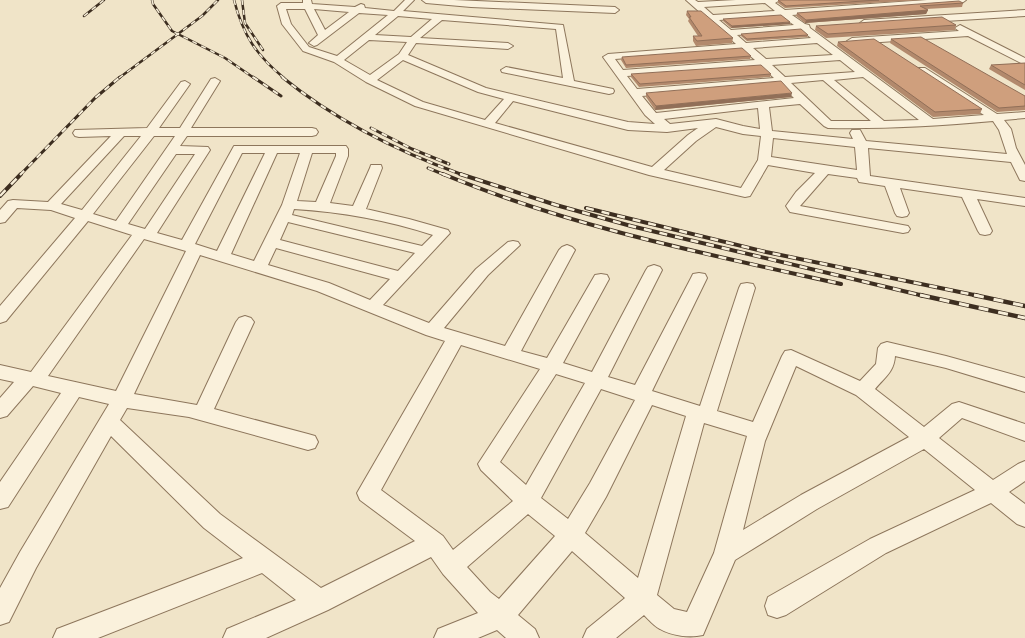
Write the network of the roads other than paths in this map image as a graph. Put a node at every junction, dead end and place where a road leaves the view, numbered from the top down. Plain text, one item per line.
1 (368, 0) edge
2 (410, 0) edge
3 (426, 0) edge
4 (767, 0) edge
5 (780, 0) edge
6 (835, 0) edge
7 (962, 0) edge
8 (509, 2) edge
9 (914, 2) edge
10 (281, 3) edge
11 (308, 3) edge
12 (694, 3) edge
13 (617, 4) edge
14 (851, 9) junction
15 (357, 10) junction
16 (782, 13) junction
17 (1025, 13) edge
18 (396, 14) junction
19 (941, 17) junction
20 (439, 18) junction
21 (713, 18) junction
22 (855, 23) edge
23 (816, 26) edge
24 (801, 27) junction
25 (728, 33) junction
26 (970, 33) junction
27 (511, 35) junction
28 (323, 36) junction
29 (921, 36) junction
30 (365, 37) junction
31 (874, 40) junction
32 (413, 41) junction
33 (820, 42) junction
34 (744, 46) junction
35 (940, 47) edge
36 (887, 48) edge
37 (306, 49) junction
38 (402, 56) junction
39 (841, 57) junction
40 (338, 60) junction
41 (763, 62) junction
42 (1025, 62) edge
43 (912, 64) edge
44 (619, 73) junction
45 (863, 74) junction
46 (826, 77) junction
47 (370, 80) junction
48 (782, 80) junction
49 (215, 81) dead end
50 (569, 82) junction
51 (185, 84) dead end
52 (507, 84) junction
53 (609, 91) dead end
54 (634, 93) junction
55 (803, 100) junction
56 (763, 105) junction
57 (1025, 115) edge
58 (653, 117) junction
59 (996, 118) junction
60 (716, 123) junction
61 (931, 123) junction
62 (487, 124) junction
63 (851, 124) junction
64 (882, 125) junction
65 (667, 128) junction
66 (121, 132) junction
67 (151, 132) junction
68 (182, 132) junction
69 (312, 132) dead end
70 (79, 134) dead end
71 (767, 134) junction
72 (861, 143) junction
73 (273, 149) junction
74 (172, 150) junction
75 (307, 150) junction
76 (1016, 159) junction
77 (764, 160) junction
78 (376, 168) dead end
79 (825, 170) junction
80 (654, 172) junction
81 (863, 175) junction
82 (1025, 177) edge
83 (891, 183) junction
84 (967, 194) junction
85 (1025, 202) edge
86 (52, 206) junction
87 (321, 207) junction
88 (286, 211) junction
89 (358, 212) junction
90 (902, 213) dead end
91 (86, 216) junction
92 (0, 219) edge
93 (120, 226) junction
94 (903, 228) dead end
95 (985, 231) dead end
96 (144, 234) junction
97 (272, 242) junction
98 (513, 245) dead end
99 (191, 248) junction
100 (567, 250) dead end
101 (425, 251) junction
102 (222, 257) junction
103 (259, 268) junction
104 (654, 270) dead end
105 (401, 277) junction
106 (699, 278) dead end
107 (601, 279) dead end
108 (747, 288) dead end
109 (372, 307) junction
110 (0, 317) edge
111 (245, 322) dead end
112 (432, 331) junction
113 (456, 338) junction
114 (510, 354) junction
115 (552, 366) junction
116 (0, 372) edge
117 (32, 379) junction
118 (596, 381) junction
119 (1025, 385) edge
120 (74, 389) junction
121 (863, 390) junction
122 (643, 396) junction
123 (122, 400) junction
124 (0, 410) edge
125 (202, 414) junction
126 (702, 414) junction
127 (109, 422) junction
128 (759, 432) junction
129 (1025, 432) edge
130 (924, 439) junction
131 (308, 442) dead end
132 (1025, 470) edge
133 (992, 492) junction
134 (0, 500) edge
135 (528, 501) junction
136 (1025, 517) edge
137 (570, 535) junction
138 (435, 543) junction
139 (726, 553) junction
140 (264, 561) junction
141 (451, 566) junction
142 (644, 599) junction
143 (319, 602) junction
144 (777, 606) dead end
145 (0, 613) edge
146 (501, 616) junction
147 (66, 638) edge
148 (236, 638) edge
149 (447, 638) edge
150 (526, 638) edge
151 (596, 638) edge

1 - 15 street
2 - 18 street
3 - 8 street
4 - 5 street
4 - 12 street
4 - 16 street
6 - 14 street
7 - 9 street
8 - 13 street
8 - 27 street
9 - 14 street
9 - 19 street
10 - 11 street
10 - 37 street
11 - 15 street
11 - 28 street
12 - 21 street
14 - 16 street
15 - 18 street
15 - 28 street
16 - 21 street
16 - 24 street
17 - 19 street
18 - 20 street
18 - 30 street
19 - 22 street
19 - 26 street
20 - 27 street
20 - 32 street
21 - 25 street
23 - 24 street
24 - 25 street
24 - 33 street
25 - 34 street
26 - 29 street
26 - 42 street
27 - 32 street
27 - 50 street
27 - 52 street
28 - 37 street
29 - 31 street
29 - 35 street
30 - 32 street
30 - 40 street
31 - 33 street
31 - 36 street
32 - 38 street
33 - 34 street
33 - 39 street
34 - 41 street
34 - 44 street
37 - 40 street
38 - 47 street
38 - 52 street
39 - 41 street
39 - 45 street
40 - 47 street
41 - 44 street
41 - 48 street
43 - 59 street
44 - 54 street
45 - 46 street
45 - 61 street
46 - 48 street
46 - 64 street
47 - 62 street
48 - 54 street
48 - 55 street
49 - 68 street
50 - 52 street
50 - 53 street
51 - 67 street
52 - 62 street
52 - 65 street
54 - 58 street
55 - 56 street
55 - 63 street
56 - 58 street
56 - 71 street
57 - 59 street
58 - 65 street
59 - 61 street
59 - 76 street
60 - 65 street
60 - 71 street
60 - 80 street
61 - 64 street
62 - 80 street
63 - 64 street
63 - 72 street
66 - 67 street
66 - 70 street
66 - 86 street
67 - 68 street
67 - 91 street
68 - 69 street
68 - 74 street
71 - 72 street
71 - 77 street
72 - 76 street
72 - 81 street
73 - 75 street
73 - 99 street
73 - 102 street
74 - 93 street
74 - 96 street
75 - 87 street
75 - 88 street
76 - 82 street
77 - 79 street
77 - 80 street
78 - 89 street
79 - 81 street
79 - 94 street
81 - 83 street
83 - 84 street
83 - 90 street
84 - 85 street
84 - 95 street
86 - 91 street
86 - 92 street
87 - 88 street
87 - 89 street
88 - 97 street
88 - 101 street
89 - 101 street
91 - 93 street
91 - 110 street
93 - 96 street
96 - 99 street
96 - 117 street
97 - 103 street
97 - 105 street
98 - 112 street
99 - 102 street
99 - 123 street
100 - 114 street
101 - 105 street
102 - 103 street
103 - 109 street
104 - 118 street
105 - 109 street
106 - 122 street
107 - 115 street
108 - 126 street
109 - 112 street
111 - 125 street
112 - 113 street
113 - 114 street
113 - 138 street
114 - 115 street
115 - 118 street
115 - 135 street
116 - 117 street
117 - 120 street
117 - 124 street
118 - 122 street
118 - 135 street
119 - 121 street
120 - 123 street
120 - 134 street
121 - 128 street
121 - 130 street
122 - 126 street
122 - 137 street
123 - 125 street
123 - 127 street
125 - 131 street
126 - 128 street
126 - 142 street
127 - 140 street
127 - 145 street
128 - 139 street
129 - 130 street
130 - 133 street
130 - 139 street
132 - 133 street
133 - 136 street
133 - 144 street
135 - 137 street
135 - 141 street
137 - 142 street
137 - 146 street
138 - 141 street
138 - 143 street
139 - 142 street
140 - 143 street
140 - 147 street
141 - 146 street
142 - 151 street
143 - 148 street
146 - 149 street
146 - 150 street

